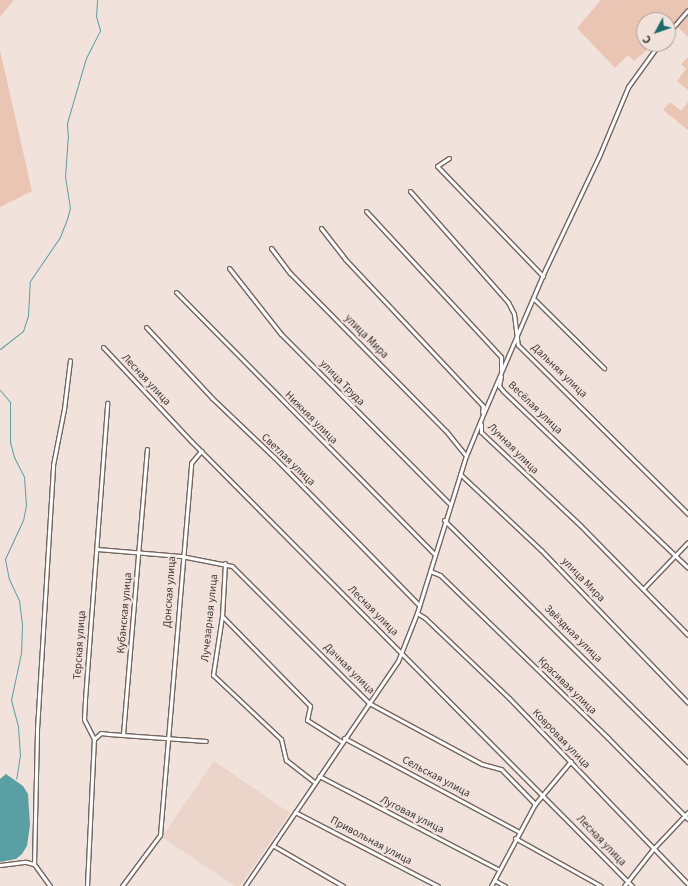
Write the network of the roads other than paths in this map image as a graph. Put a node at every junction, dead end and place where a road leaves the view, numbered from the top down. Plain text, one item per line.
1 (688, 10) edge
2 (676, 24) edge
3 (653, 52) edge
4 (449, 158) dead end
5 (410, 191) dead end
6 (366, 212) dead end
7 (320, 228) dead end
8 (271, 248) dead end
9 (229, 268) dead end
10 (543, 276) junction
11 (176, 292) dead end
12 (533, 298) junction
13 (146, 327) dead end
14 (516, 338) junction
15 (102, 347) dead end
16 (70, 360) dead end
17 (604, 368) dead end
18 (501, 373) junction
19 (107, 403) dead end
20 (482, 417) junction
21 (147, 449) dead end
22 (201, 451) junction
23 (466, 456) junction
24 (460, 474) junction
25 (450, 504) junction
26 (688, 514) edge
27 (444, 520) junction
28 (688, 542) edge
29 (97, 549) junction
30 (138, 552) junction
31 (434, 554) junction
32 (181, 556) junction
33 (675, 556) junction
34 (225, 563) junction
35 (688, 568) edge
36 (430, 571) junction
37 (643, 589) junction
38 (419, 605) junction
39 (417, 613) junction
40 (222, 616) junction
41 (688, 635) edge
42 (402, 653) junction
43 (369, 703) junction
44 (688, 703) edge
45 (123, 734) junction
46 (344, 738) junction
47 (94, 739) junction
48 (167, 739) junction
49 (206, 741) dead end
50 (342, 742) junction
51 (571, 761) junction
52 (688, 762) edge
53 (319, 776) junction
54 (314, 782) junction
55 (542, 793) junction
56 (535, 804) junction
57 (295, 812) junction
58 (688, 812) edge
59 (684, 816) junction
60 (688, 819) edge
61 (519, 832) junction
62 (514, 838) junction
63 (274, 846) junction
64 (653, 849) junction
65 (34, 864) junction
66 (0, 865) edge
67 (498, 869) junction
68 (494, 880) junction
69 (627, 881) junction
70 (688, 884) edge
71 (50, 886) edge
72 (87, 886) edge
73 (122, 886) edge
74 (246, 886) edge
75 (343, 886) edge
76 (438, 886) edge
77 (491, 886) edge
78 (505, 886) edge
79 (602, 886) edge
80 (624, 886) edge
81 (632, 886) edge

1 - 2 street
3 - 10 street
4 - 10 street
5 - 14 street
6 - 18 street, Весёлая улица
7 - 20 street, Лунная улица
8 - 23 street, улица Мира
9 - 25 street, улица Труда
10 - 12 street
11 - 31 street, Нижняя улица
12 - 14 street
12 - 17 street
13 - 38 street, Светлая улица
14 - 18 street
14 - 26 street, Дальняя улица
15 - 22 street, Лесная улица
16 - 65 street
18 - 20 street
18 - 33 street, Весёлая улица
19 - 29 street, Терская улица
20 - 23 street
20 - 37 street, Лунная улица
21 - 30 street, Кубанская улица
22 - 32 street, Донская улица
22 - 42 street, Лесная улица
23 - 24 street
24 - 25 street
24 - 44 street, улица Мира
25 - 27 street
27 - 31 street
27 - 52 street, Звёздная улица
28 - 33 street
29 - 30 street
29 - 47 street, Терская улица
30 - 32 street
30 - 45 street, Кубанская улица
31 - 36 street
32 - 34 street
32 - 48 street, Донская улица
33 - 35 street, Весёлая улица
33 - 37 street
34 - 40 street, Лучезарная улица
34 - 43 street, Дачная улица
36 - 38 street
36 - 59 street, Красивая улица
37 - 41 street, Лунная улица
38 - 39 street
39 - 42 street
39 - 51 street, Ковровая улица
40 - 50 street
40 - 54 street, Лучезарная улица
42 - 43 street
42 - 55 street, Лесная улица
43 - 46 street
43 - 56 street, Дачная улица
45 - 47 street
45 - 48 street
46 - 50 street
46 - 61 street, Сельская улица
47 - 72 street
48 - 49 street
48 - 73 street
50 - 53 street
51 - 55 street
51 - 64 street, Ковровая улица
53 - 54 street
53 - 67 street, Луговая улица
54 - 57 street
55 - 56 street
55 - 69 street, Лесная улица
56 - 61 street
57 - 63 street
57 - 76 street, Привольная улица
58 - 59 street
59 - 60 street, Красивая улица
59 - 64 street
61 - 62 street
62 - 67 street
62 - 79 street
63 - 74 street
63 - 75 street
64 - 69 street
64 - 70 street, Ковровая улица
65 - 66 street
65 - 71 street
67 - 68 street
68 - 77 street
68 - 78 street
69 - 80 street
69 - 81 street, Лесная улица

